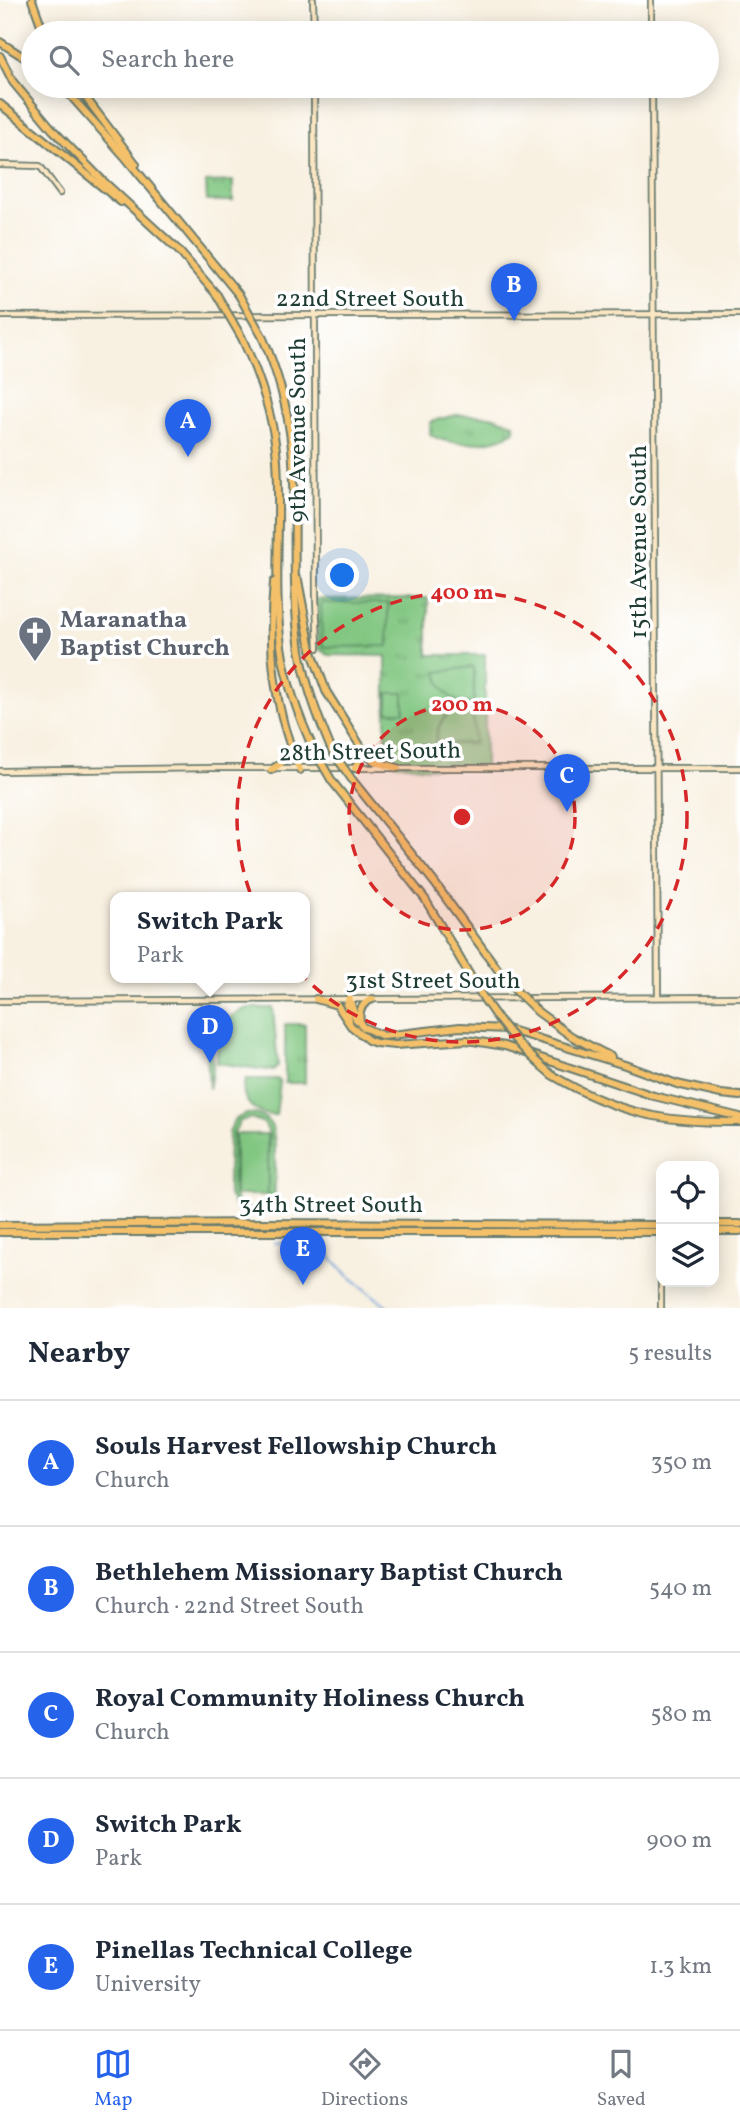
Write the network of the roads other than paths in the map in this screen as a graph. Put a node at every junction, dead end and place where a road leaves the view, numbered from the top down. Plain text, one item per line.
1 (32, 0) edge
2 (313, 0) edge
3 (651, 0) edge
4 (40, 21) edge
5 (314, 21) edge
6 (651, 21) edge
7 (0, 42) edge
8 (21, 55) edge
9 (0, 56) edge
10 (21, 92) edge
11 (26, 98) edge
12 (73, 98) edge
13 (86, 98) edge
14 (314, 98) edge
15 (652, 98) edge
16 (0, 104) edge
17 (0, 164) edge
18 (60, 192) dead end
19 (192, 238) junction
20 (178, 250) junction
21 (653, 314) junction
22 (740, 314) edge
23 (0, 316) edge
24 (314, 316) junction
25 (277, 542) junction
26 (295, 555) junction
27 (318, 648) dead end
28 (289, 741) junction
29 (358, 745) junction
30 (355, 768) junction
31 (398, 768) junction
32 (740, 768) edge
33 (300, 769) junction
34 (657, 769) junction
35 (271, 770) junction
36 (0, 771) edge
37 (658, 997) junction
38 (740, 997) edge
39 (349, 998) junction
40 (316, 999) junction
41 (373, 999) junction
42 (0, 1000) edge
43 (360, 1023) junction
44 (351, 1026) junction
45 (625, 1065) junction
46 (740, 1096) edge
47 (740, 1119) edge
48 (260, 1223) junction
49 (719, 1224) edge
50 (740, 1224) edge
51 (0, 1225) edge
52 (656, 1228) edge
53 (656, 1228) edge
54 (244, 1230) junction
55 (719, 1231) edge
56 (740, 1231) edge
57 (0, 1232) edge
58 (662, 1287) edge
59 (661, 1308) edge

1 - 4 highway
2 - 5 street
3 - 6 street
7 - 8 highway
9 - 10 highway
11 - 20 highway
12 - 19 highway
13 - 19 highway
14 - 24 street, 9th Avenue South
15 - 21 street, 15th Avenue South
16 - 20 highway
17 - 18 street
19 - 26 highway, bridge
20 - 25 highway, bridge
21 - 22 street, 22nd Street South
21 - 24 street, 22nd Street South
21 - 34 street, 15th Avenue South
23 - 24 street, 22nd Street South
24 - 27 street, 9th Avenue South
25 - 28 highway
25 - 47 highway, bridge
26 - 29 highway
26 - 45 highway, bridge
28 - 33 highway
28 - 35 highway
29 - 30 highway
29 - 31 highway
30 - 31 street, 28th Street South
30 - 33 street, 28th Street South
31 - 34 street, 28th Street South
32 - 34 street, 28th Street South
33 - 35 street, 28th Street South
34 - 37 street, 15th Avenue South
35 - 36 street, 28th Street South
37 - 38 street, 31st Street South
37 - 41 street, 31st Street South
39 - 40 street, 31st Street South
39 - 41 street, 31st Street South
39 - 43 highway
39 - 44 highway
40 - 42 street, 31st Street South
40 - 44 highway
41 - 43 highway
43 - 45 highway
44 - 47 highway
45 - 46 highway
48 - 51 highway, 34th Street South
48 - 52 highway, 34th Street South
48 - 54 highway
49 - 50 highway
53 - 54 highway, 34th Street South
54 - 57 highway, 34th Street South
55 - 56 highway
58 - 59 street

